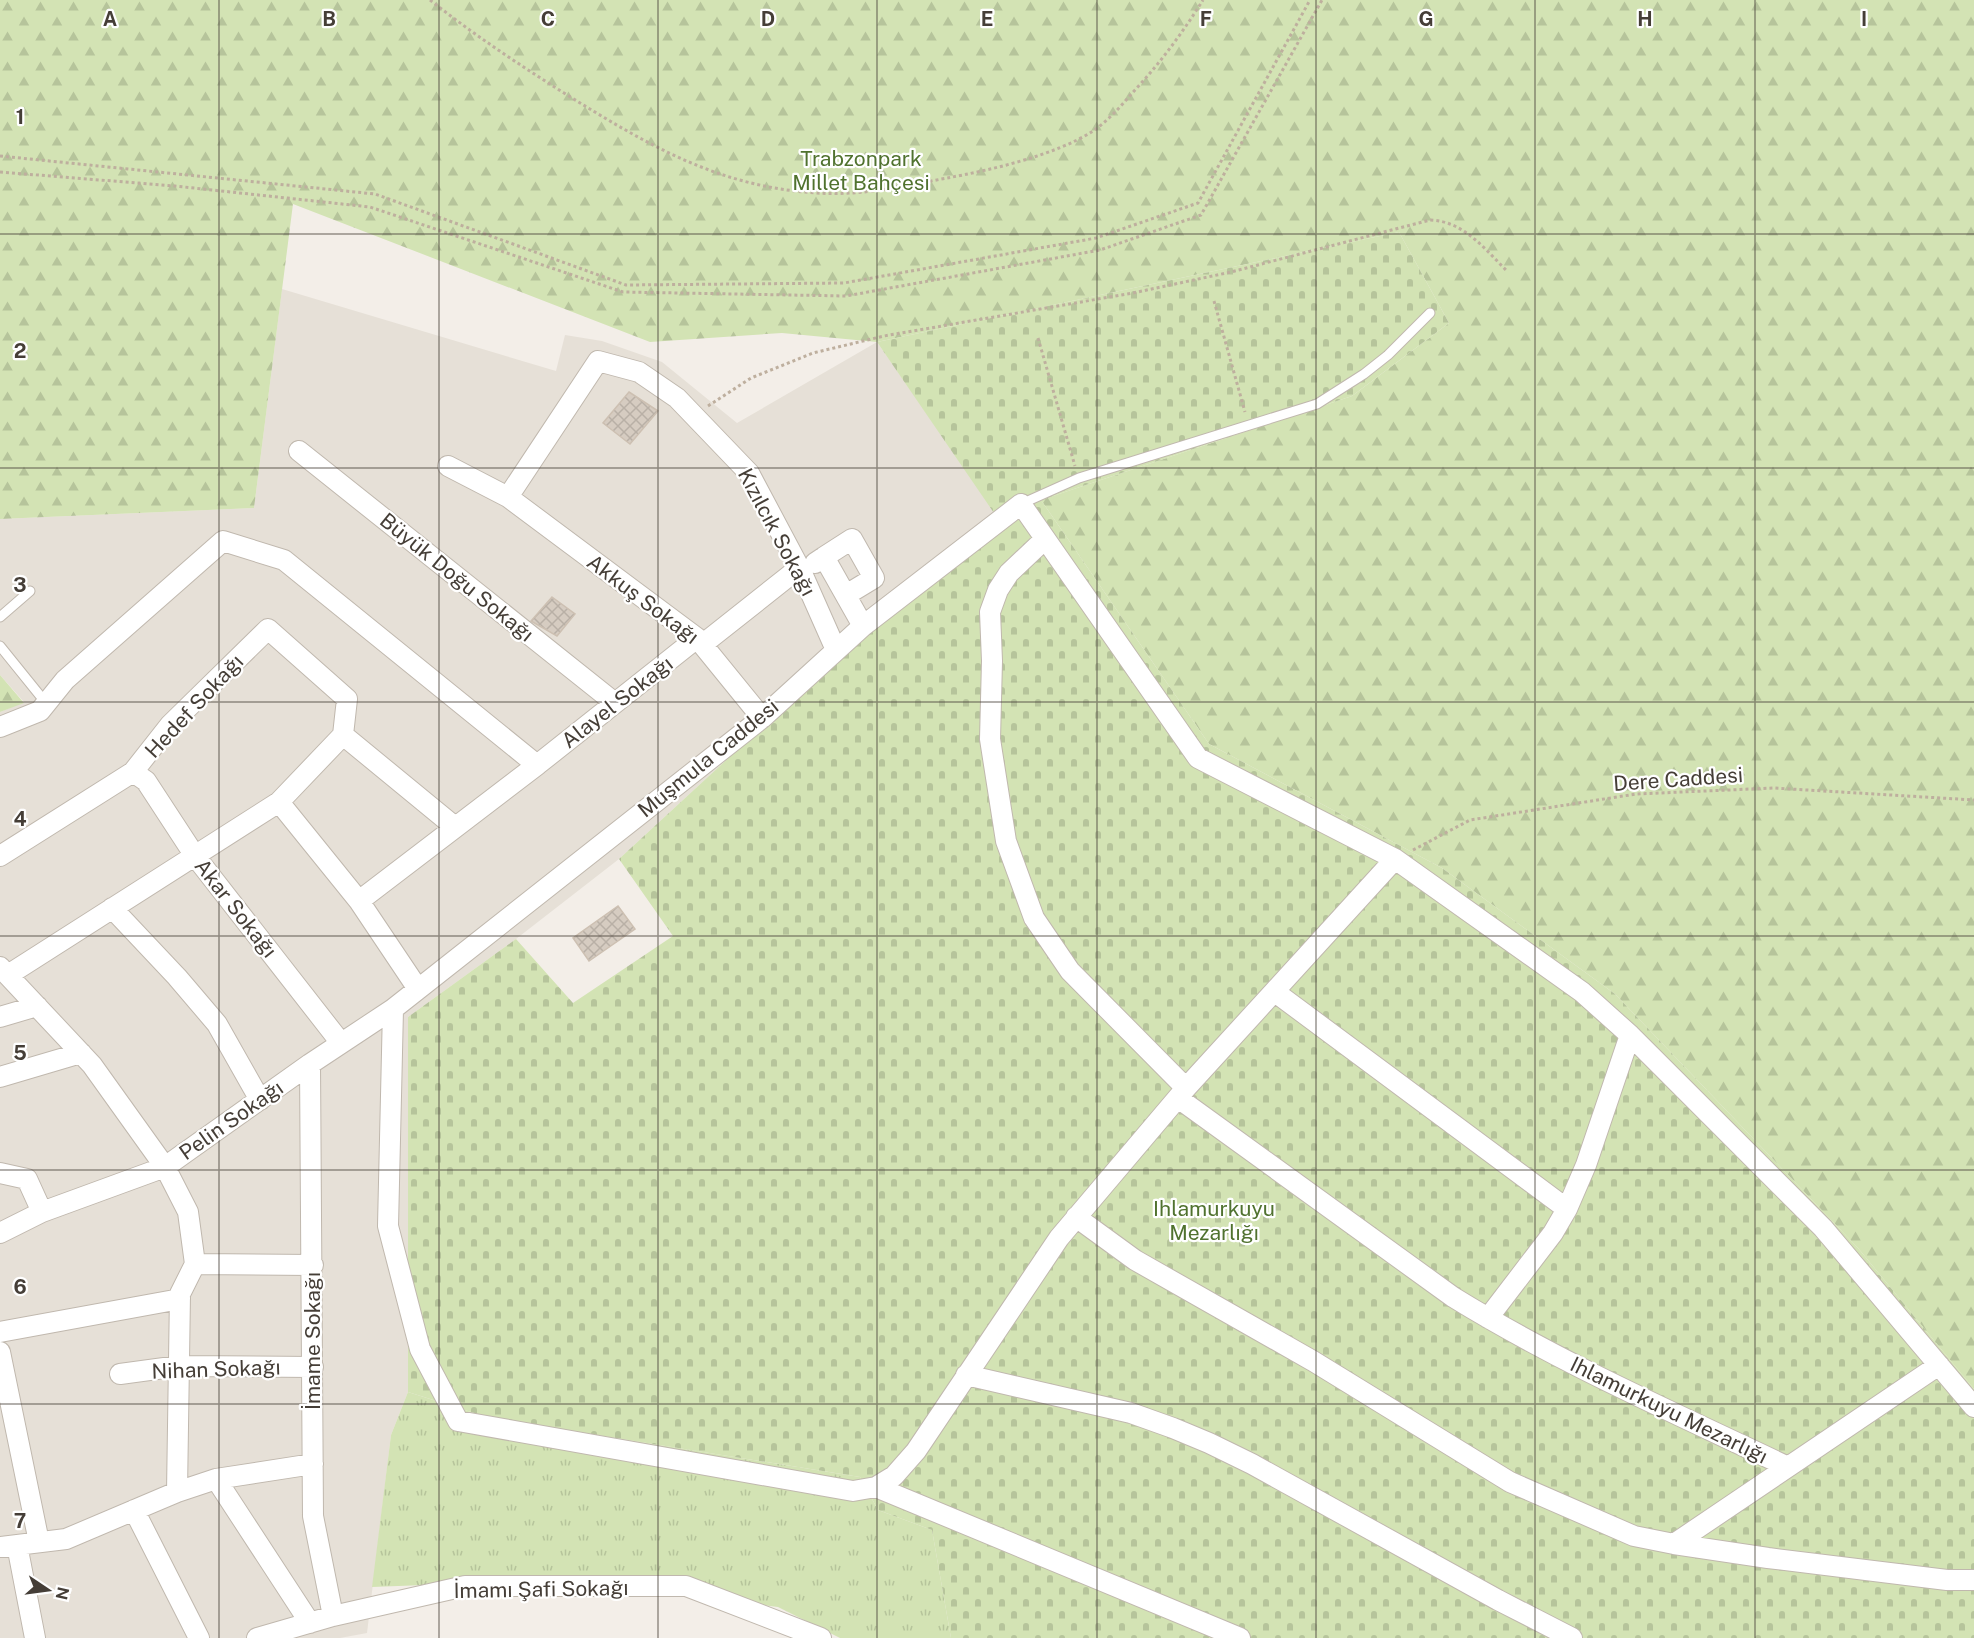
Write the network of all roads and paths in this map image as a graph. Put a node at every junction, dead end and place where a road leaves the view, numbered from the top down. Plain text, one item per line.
1 (430, 0) edge
2 (1203, 0) edge
3 (1310, 0) edge
4 (1322, 0) edge
5 (0, 156) edge
6 (0, 172) edge
7 (1506, 270) dead end
8 (1214, 301) dead end
9 (1430, 313) dead end
10 (1038, 338) dead end
11 (694, 416) junction
12 (1249, 426) junction
13 (299, 451) dead end
14 (448, 466) dead end
15 (1079, 478) junction
16 (508, 497) junction
17 (1021, 504) junction
18 (1046, 539) junction
19 (824, 557) junction
20 (800, 570) junction
21 (30, 591) dead end
22 (846, 596) junction
23 (0, 617) edge
24 (864, 626) junction
25 (700, 641) junction
26 (0, 646) edge
27 (836, 650) junction
28 (46, 703) junction
29 (615, 704) junction
30 (762, 718) junction
31 (0, 726) edge
32 (343, 735) junction
33 (537, 765) junction
34 (133, 772) junction
35 (1974, 800) edge
36 (279, 802) junction
37 (455, 828) junction
38 (0, 856) edge
39 (195, 856) junction
40 (1395, 859) junction
41 (359, 902) junction
42 (112, 908) junction
43 (4, 971) edge
44 (418, 989) junction
45 (1275, 992) junction
46 (37, 1006) junction
47 (393, 1009) junction
48 (0, 1017) edge
49 (1630, 1035) junction
50 (341, 1044) junction
51 (81, 1053) junction
52 (310, 1064) junction
53 (0, 1077) edge
54 (1182, 1093) junction
55 (260, 1100) junction
56 (165, 1167) junction
57 (0, 1173) edge
58 (1566, 1209) junction
59 (42, 1212) junction
60 (1076, 1217) junction
61 (0, 1233) edge
62 (195, 1264) junction
63 (312, 1265) junction
64 (180, 1299) junction
65 (1488, 1318) junction
66 (0, 1332) edge
67 (0, 1352) edge
68 (1938, 1365) junction
69 (179, 1366) junction
70 (313, 1367) junction
71 (120, 1374) dead end
72 (966, 1375) junction
73 (1974, 1407) edge
74 (313, 1464) junction
75 (1788, 1467) junction
76 (216, 1479) junction
77 (876, 1487) junction
78 (177, 1492) junction
79 (134, 1510) junction
80 (39, 1542) junction
81 (1674, 1544) junction
82 (8, 1546) edge
83 (1974, 1580) edge
84 (333, 1616) junction
85 (310, 1623) junction
86 (35, 1638) edge
87 (199, 1638) edge
88 (258, 1638) edge
89 (821, 1638) edge
90 (1239, 1638) edge
91 (1572, 1638) edge

1 - 2 path
3 - 5 path
4 - 6 path
7 - 11 path
8 - 12 path
9 - 12 lane
10 - 15 path
11 - 16 street, Kızılcık Sokağı
11 - 20 street, Kızılcık Sokağı
12 - 15 lane
13 - 29 street, Büyük Doğu Sokağı
14 - 16 street, Akkuş Sokağı
15 - 17 lane
16 - 25 street, Akkuş Sokağı
17 - 18 street
17 - 24 street, Muşmula Caddesi
18 - 40 street
18 - 54 street, Ihlamurkuyu Mezarlığı
19 - 20 street, Alayel Sokağı
19 - 22 street
19 - 22 street, Kızılcık Sokağı
20 - 25 street, Alayel Sokağı
20 - 27 street, Kızılcık Sokağı
21 - 23 lane
22 - 24 street
24 - 27 street, Muşmula Caddesi
25 - 29 street, Alayel Sokağı
25 - 30 street, Akkuş Sokağı
26 - 28 lane
27 - 30 street, Muşmula Caddesi
28 - 31 street
28 - 33 street
29 - 33 street, Alayel Sokağı
30 - 44 street, Muşmula Caddesi
32 - 34 street, Hedef Sokağı
32 - 36 street
32 - 37 street
33 - 37 street, Alayel Sokağı
34 - 38 street, Hedef Sokağı
34 - 39 street, Akar Sokağı
35 - 40 path, Dere Caddesi
36 - 39 street
36 - 41 street
37 - 41 street, Alayel Sokağı
39 - 42 street
39 - 50 street, Akar Sokağı
40 - 45 street
40 - 49 street
41 - 44 street
42 - 43 street
42 - 55 street
43 - 46 street, Pelin Sokağı
44 - 47 street, Muşmula Caddesi
45 - 54 street
45 - 58 street
46 - 48 street
46 - 51 street, Pelin Sokağı
47 - 50 street, Pelin Sokağı
47 - 77 street
49 - 58 street
49 - 68 street
50 - 52 street, Pelin Sokağı
51 - 53 street
51 - 56 street, Pelin Sokağı
52 - 55 street, Pelin Sokağı
52 - 63 street, İmame Sokağı
54 - 60 street
54 - 65 street, Ihlamurkuyu Mezarlığı
55 - 56 street, Pelin Sokağı
56 - 59 street
56 - 62 street
57 - 59 street
58 - 65 street
59 - 61 street
60 - 72 street
60 - 81 street
62 - 63 street
62 - 64 street
63 - 70 street, İmame Sokağı
64 - 66 street
64 - 69 street
65 - 75 street, Ihlamurkuyu Mezarlığı
67 - 80 street
68 - 73 street
68 - 75 street, Ihlamurkuyu Mezarlığı
69 - 70 street, Nihan Sokağı
69 - 71 street, Nihan Sokağı
69 - 78 street
70 - 74 street, İmame Sokağı
72 - 77 street
72 - 91 street
74 - 76 street
74 - 84 street, İmame Sokağı
75 - 81 street, Ihlamurkuyu Mezarlığı
76 - 78 street
76 - 85 street
77 - 90 street
78 - 79 street
79 - 80 street
79 - 87 street
80 - 82 street
81 - 83 street
82 - 86 street
84 - 85 street, İmamı Şafi Sokağı
84 - 89 street, İmamı Şafi Sokağı
85 - 88 street, İmamı Şafi Sokağı

